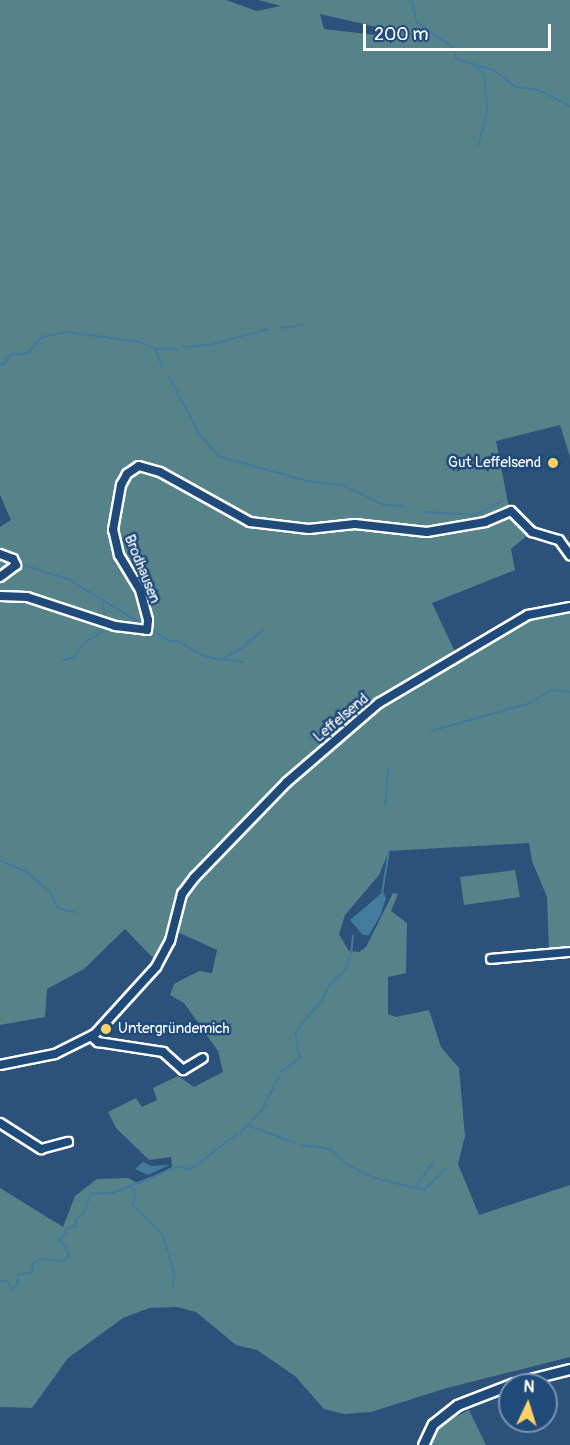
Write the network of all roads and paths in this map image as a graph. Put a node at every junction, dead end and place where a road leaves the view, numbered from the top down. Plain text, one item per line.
1 (0, 554) edge
2 (570, 555) edge
3 (0, 577) edge
4 (0, 596) edge
5 (570, 607) edge
6 (570, 952) edge
7 (491, 959) dead end
8 (92, 1037) junction
9 (203, 1058) dead end
10 (0, 1065) edge
11 (0, 1123) edge
12 (68, 1142) dead end
13 (570, 1369) edge
14 (423, 1445) edge

1 - 3 street
2 - 4 street, Brodhausen
5 - 8 street, Leffelsend
6 - 7 street
8 - 9 street
8 - 10 street
11 - 12 street
13 - 14 street

